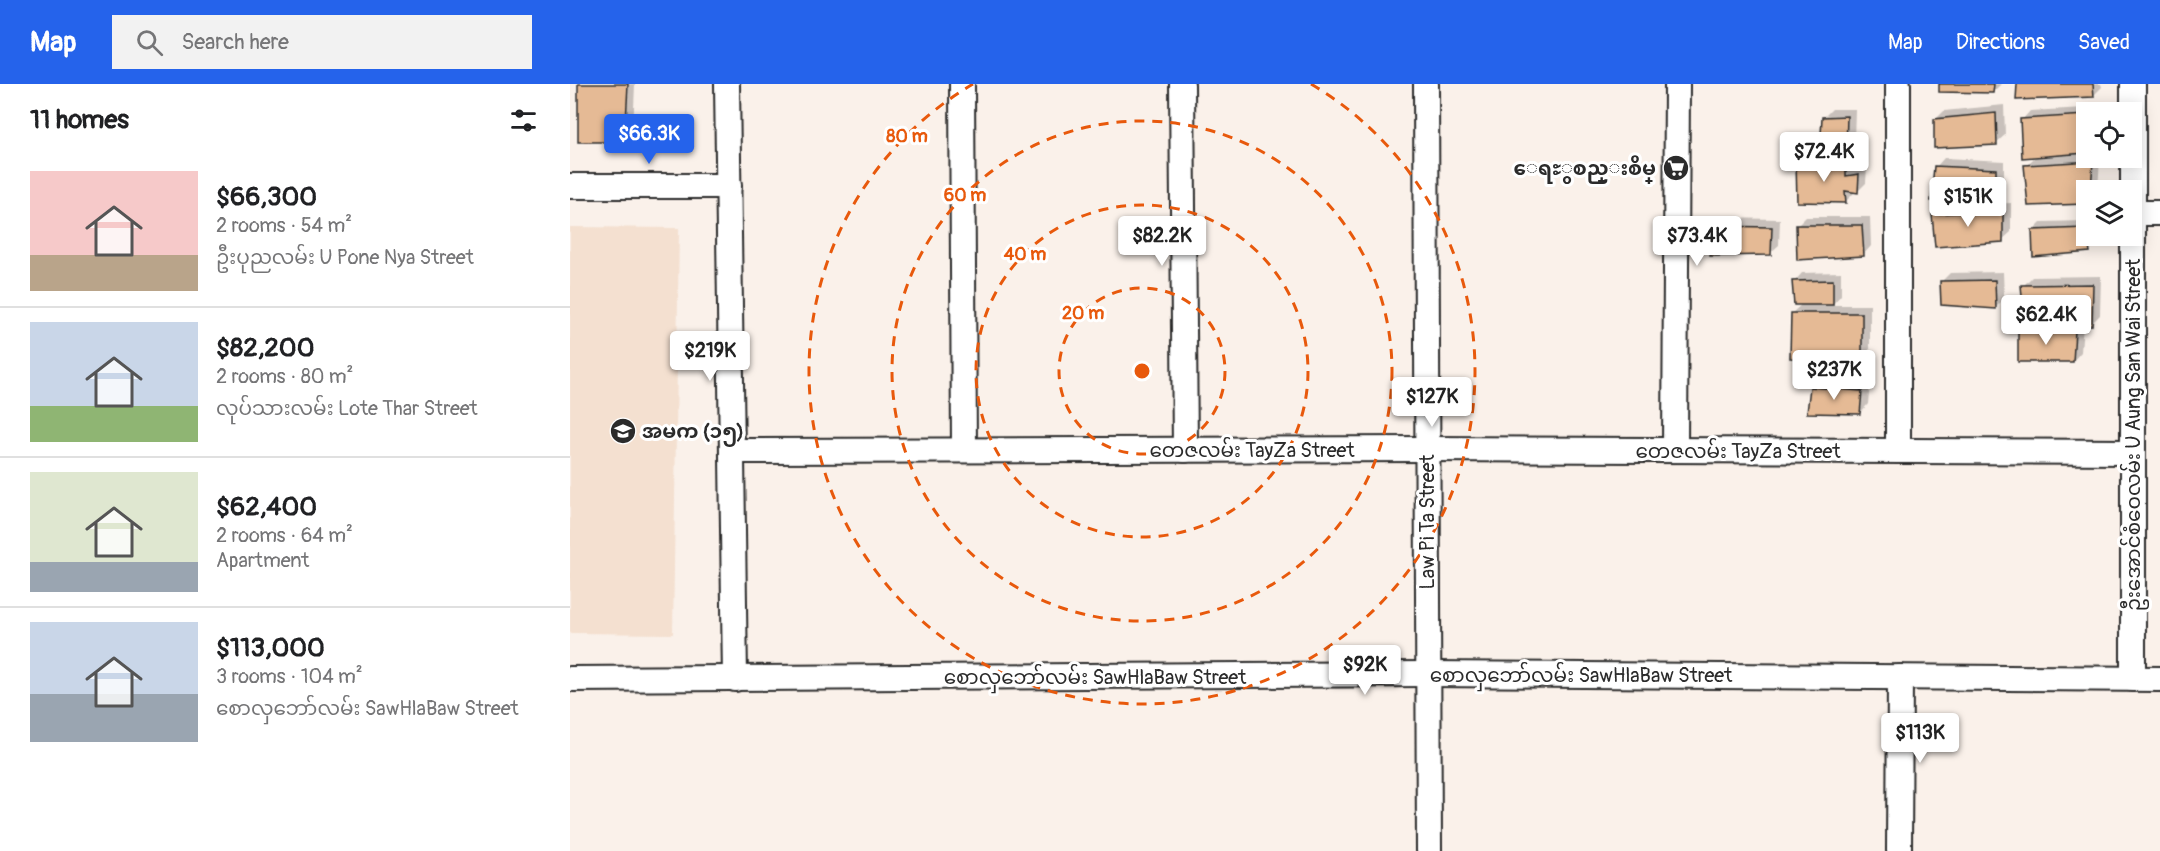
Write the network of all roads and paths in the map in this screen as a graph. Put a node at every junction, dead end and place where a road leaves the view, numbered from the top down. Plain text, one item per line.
1 (727, 84) edge
2 (962, 84) edge
3 (1182, 84) edge
4 (1426, 84) edge
5 (1677, 84) edge
6 (1898, 84) edge
7 (2133, 84) edge
8 (2133, 180) edge
9 (570, 186) edge
10 (729, 186) junction
11 (2142, 213) edge
12 (2160, 213) edge
13 (2133, 246) edge
14 (1426, 449) junction
15 (964, 450) junction
16 (1185, 450) junction
17 (1675, 450) junction
18 (732, 451) junction
19 (1898, 451) junction
20 (2133, 452) junction
21 (1428, 674) junction
22 (1899, 677) junction
23 (570, 679) edge
24 (735, 679) junction
25 (2133, 679) junction
26 (2160, 679) edge
27 (1429, 851) edge
28 (1899, 851) edge

1 - 10 street
2 - 15 street
3 - 16 street
4 - 14 street, Law Pi Ta Street
5 - 17 street
6 - 19 street
7 - 8 street, ဦးအောင်စံဝေလမ်း U Aung San Wai Street
9 - 10 street
10 - 18 street
11 - 12 street
13 - 20 street, ဦးအောင်စံဝေလမ်း U Aung San Wai Street
14 - 16 street, တေဇလမ်း TayZa Street
14 - 17 street, တေဇလမ်း TayZa Street
14 - 21 street, Law Pi Ta Street
15 - 16 street, တေဇလမ်း TayZa Street
15 - 18 street, တေဇလမ်း TayZa Street
17 - 19 street, တေဇလမ်း TayZa Street
18 - 24 street
19 - 20 street, တေဇလမ်း TayZa Street
20 - 25 street, ဦးအောင်စံဝေလမ်း U Aung San Wai Street
21 - 22 street, စောလှဘော်လမ်း SawHlaBaw Street
21 - 24 street, စောလှဘော်လမ်း SawHlaBaw Street
21 - 27 street, Law Pi Ta Street
22 - 25 street, စောလှဘော်လမ်း SawHlaBaw Street
22 - 28 street
23 - 24 street, စောလှဘော်လမ်း SawHlaBaw Street
25 - 26 street, စောလှဘော်လမ်း SawHlaBaw Street

